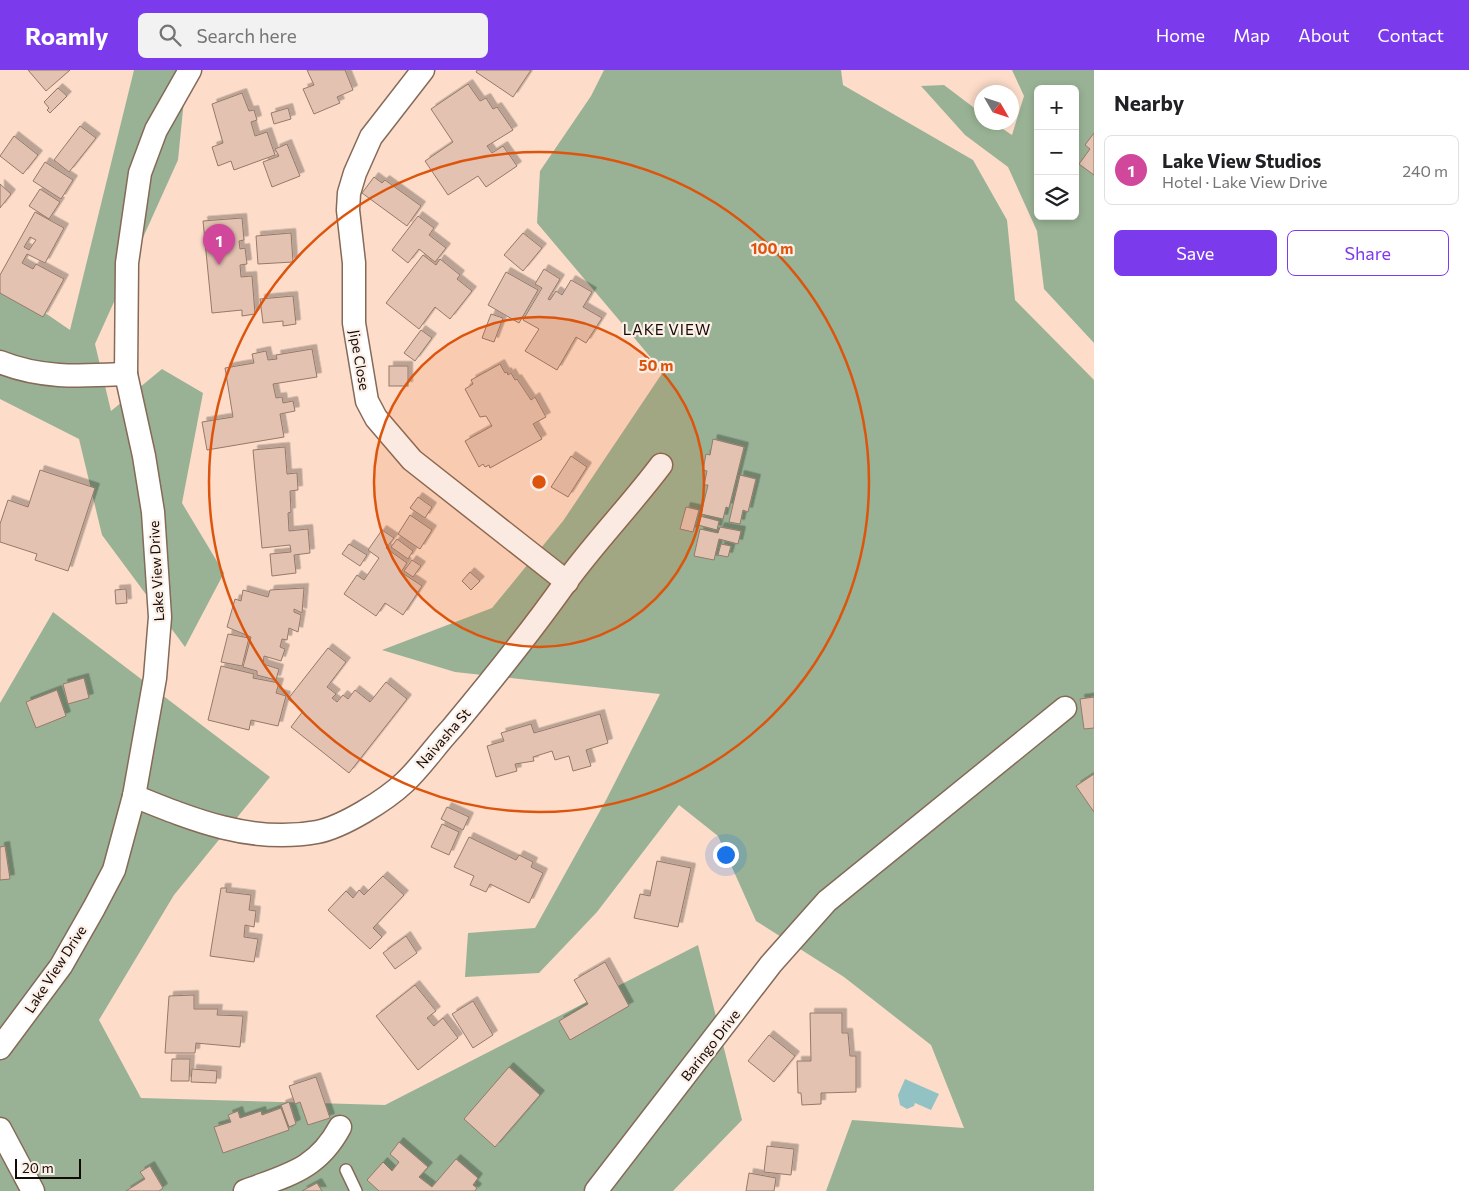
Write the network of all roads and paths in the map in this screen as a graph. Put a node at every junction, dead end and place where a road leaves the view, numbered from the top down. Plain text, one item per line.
1 (190, 70) edge
2 (423, 70) edge
3 (0, 362) edge
4 (126, 374) junction
5 (661, 465) dead end
6 (567, 582) junction
7 (1065, 708) dead end
8 (134, 796) junction
9 (0, 1048) edge
10 (340, 1127) dead end
11 (0, 1129) edge
12 (346, 1170) dead end
13 (33, 1191) edge
14 (244, 1191) edge
15 (356, 1191) edge
16 (596, 1191) edge

1 - 4 street, Lake View Drive
2 - 6 street, Jipe Close
3 - 4 street
4 - 8 street, Lake View Drive
5 - 6 street, Naivasha St
6 - 8 street, Naivasha St
7 - 16 street, Baringo Drive
8 - 9 street, Lake View Drive
10 - 14 street
11 - 13 street
12 - 15 lane

